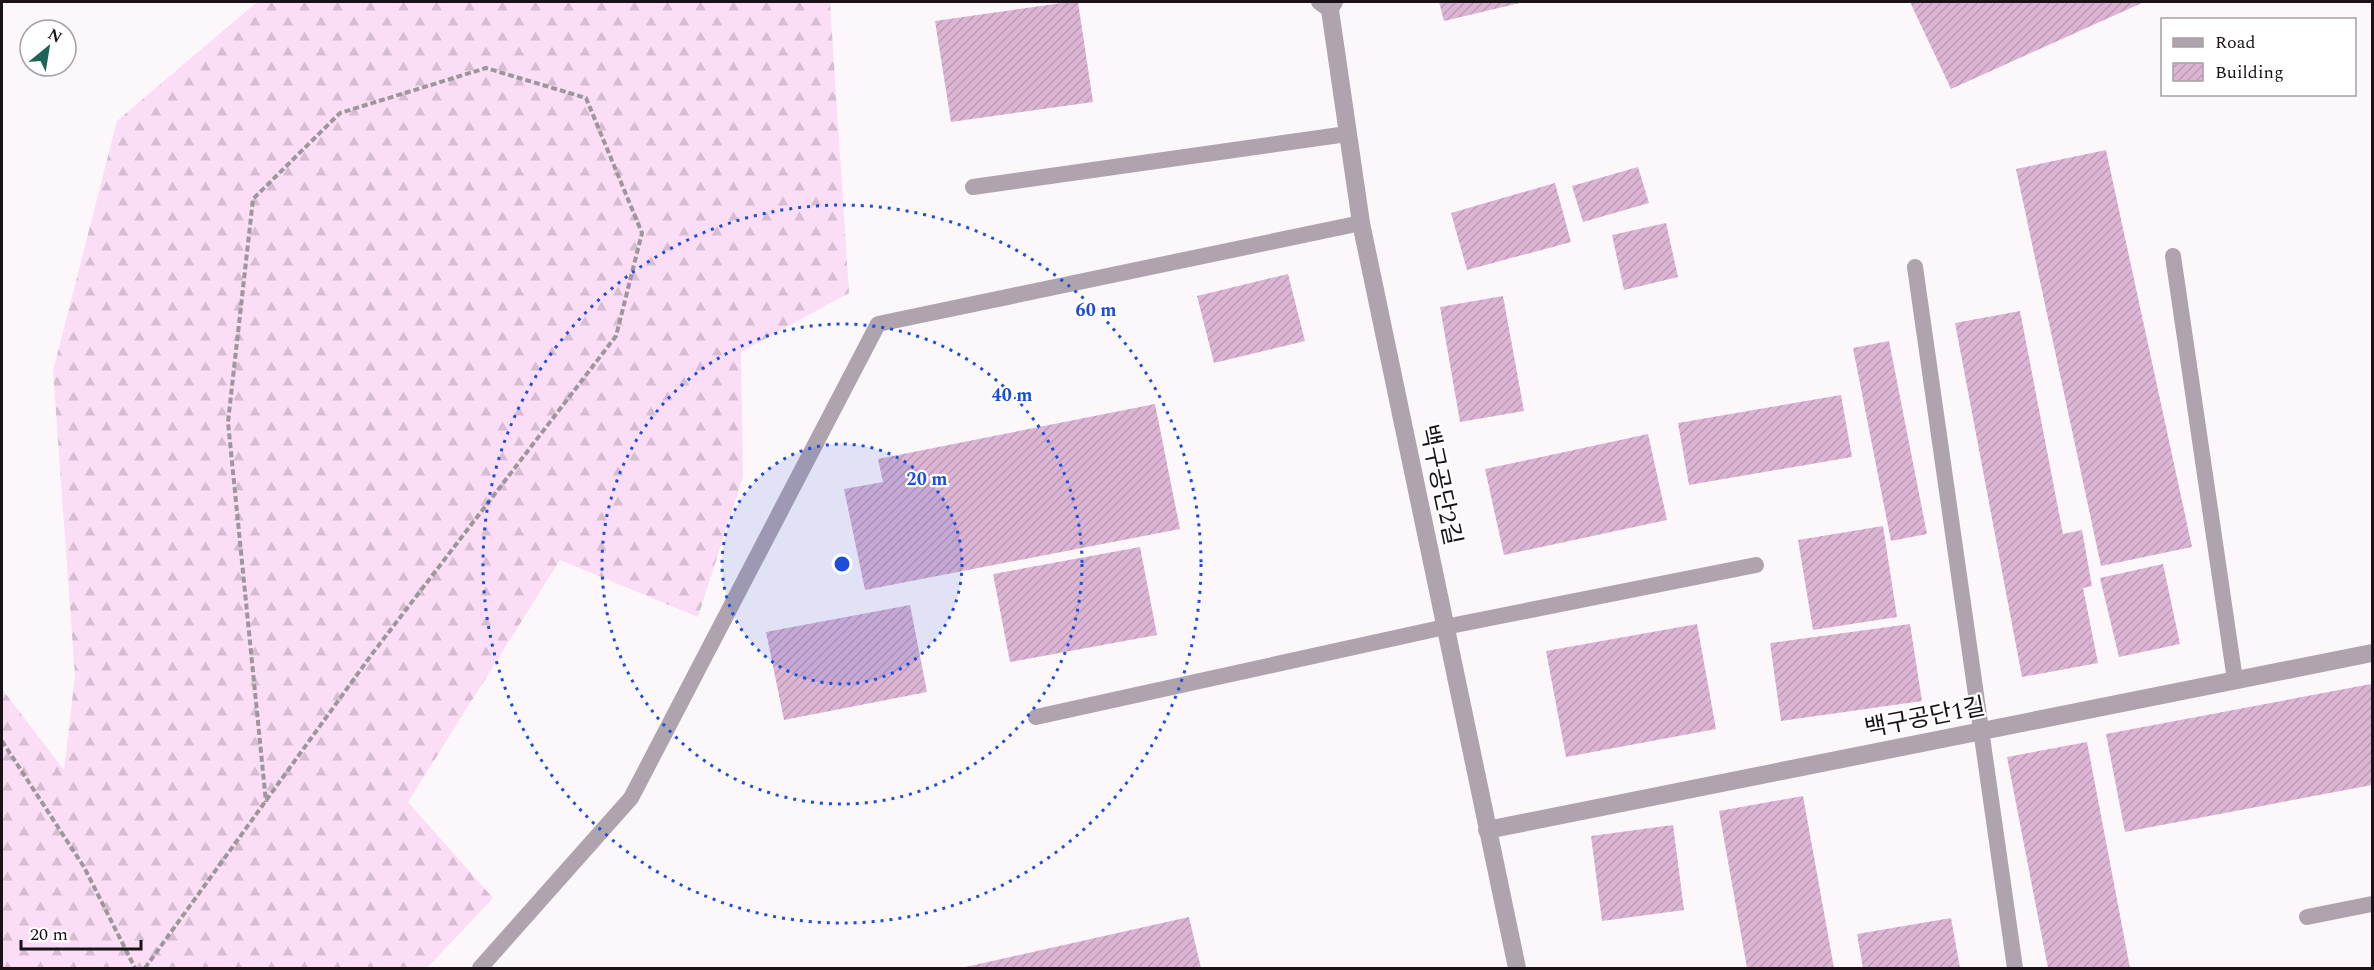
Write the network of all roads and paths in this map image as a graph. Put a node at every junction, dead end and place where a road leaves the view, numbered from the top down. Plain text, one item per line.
1 (1328, 4) edge
2 (1347, 134) junction
3 (973, 187) dead end
4 (1361, 224) junction
5 (2173, 256) dead end
6 (1915, 267) dead end
7 (1756, 565) dead end
8 (1445, 627) junction
9 (2373, 653) edge
10 (2235, 680) junction
11 (1036, 717) dead end
12 (1983, 730) junction
13 (2, 741) edge
14 (266, 802) junction
15 (1487, 830) junction
16 (2373, 904) edge
17 (2307, 917) dead end
18 (135, 969) edge
19 (146, 969) edge
20 (480, 969) edge
21 (1517, 969) edge
22 (2015, 969) edge

1 - 2 street, 백구공단2길
2 - 3 lane
2 - 4 street, 백구공단2길
4 - 8 street, 백구공단2길
4 - 20 lane
5 - 10 lane
6 - 12 lane
7 - 8 lane
8 - 11 lane
8 - 15 street, 백구공단2길
9 - 10 street, 백구공단1길
10 - 12 street, 백구공단1길
12 - 15 street, 백구공단1길
12 - 22 lane
13 - 18 path
14 - 14 path
14 - 19 path
15 - 21 street, 백구공단2길
16 - 17 lane

